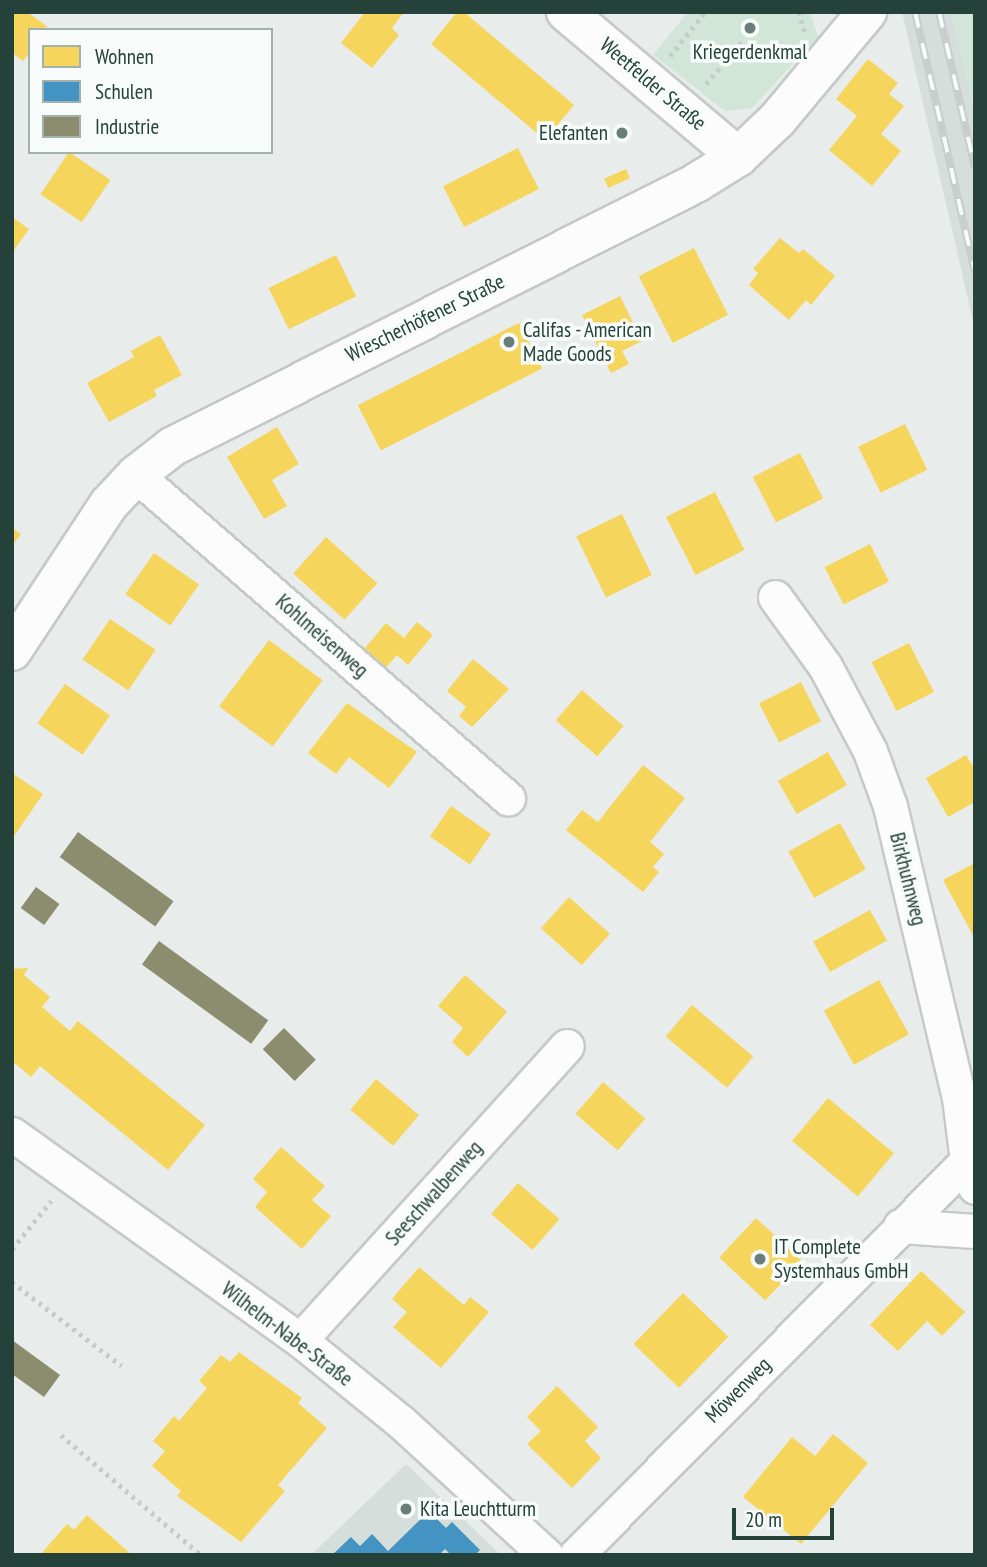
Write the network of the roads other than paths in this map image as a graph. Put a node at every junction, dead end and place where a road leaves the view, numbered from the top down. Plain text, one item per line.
1 (566, 12) edge
2 (867, 12) edge
3 (738, 157) junction
4 (135, 475) junction
5 (775, 597) dead end
6 (16, 639) edge
7 (508, 798) dead end
8 (568, 1046) dead end
9 (12, 1134) edge
10 (971, 1174) edge
11 (900, 1226) junction
12 (975, 1231) edge
13 (300, 1340) junction
14 (546, 1555) edge
15 (576, 1555) edge

1 - 3 street, Weetfelder Straße
2 - 3 street, Wiescherhöfener Straße
3 - 4 street, Wiescherhöfener Straße
4 - 6 street, Wiescherhöfener Straße
4 - 7 street, Kohlmeisenweg
5 - 10 street, Birkhuhnweg
8 - 13 street, Seeschwalbenweg
9 - 13 street, Wilhelm-Nabe-Straße
10 - 11 street, Möwenweg
11 - 12 street
11 - 15 street, Möwenweg
13 - 14 street, Wilhelm-Nabe-Straße

